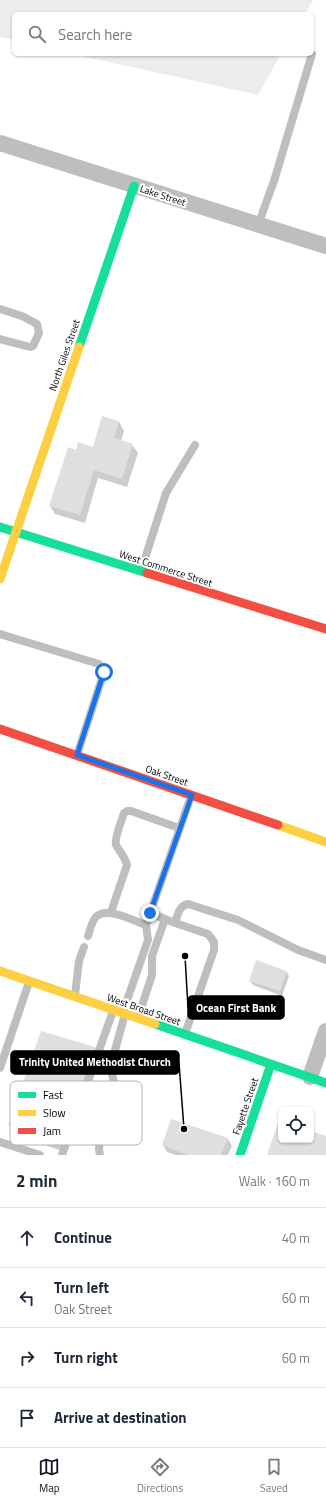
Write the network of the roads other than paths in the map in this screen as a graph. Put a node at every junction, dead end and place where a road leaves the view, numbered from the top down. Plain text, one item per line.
1 (312, 56) edge
2 (0, 143) edge
3 (134, 186) junction
4 (258, 225) junction
5 (326, 246) edge
6 (0, 309) edge
7 (0, 338) edge
8 (195, 445) dead end
9 (0, 527) edge
10 (16, 532) junction
11 (141, 571) junction
12 (0, 579) edge
13 (326, 629) edge
14 (0, 634) edge
15 (0, 729) edge
16 (77, 755) junction
17 (192, 795) junction
18 (179, 828) junction
19 (326, 842) edge
20 (111, 912) junction
21 (150, 913) junction
22 (165, 919) junction
23 (175, 923) junction
24 (146, 925) junction
25 (88, 936) dead end
26 (84, 947) dead end
27 (326, 960) edge
28 (0, 970) edge
29 (30, 981) junction
30 (74, 996) junction
31 (113, 1010) junction
32 (124, 1014) junction
33 (138, 1018) junction
34 (326, 1030) edge
35 (184, 1034) junction
36 (271, 1064) junction
37 (0, 1068) edge
38 (310, 1077) junction
39 (88, 1081) edge
40 (114, 1081) edge
41 (326, 1083) edge
42 (0, 1142) edge
43 (66, 1145) edge
44 (99, 1145) edge
45 (40, 1155) edge
46 (62, 1155) edge
47 (100, 1155) edge
48 (240, 1155) edge

1 - 4 lane
2 - 3 street, Lake Street
3 - 4 street, Lake Street
3 - 10 main road, North Giles Street
4 - 5 street, Lake Street
6 - 7 lane
8 - 11 lane
9 - 10 main road, West Commerce Street
10 - 11 main road, West Commerce Street
10 - 12 main road, North Giles Street
11 - 13 main road, West Commerce Street
14 - 16 lane
15 - 16 main road, Oak Street
16 - 17 main road, Oak Street
17 - 18 lane
17 - 19 main road, Oak Street
18 - 20 lane
18 - 21 lane
20 - 24 lane
20 - 25 lane
21 - 22 lane
21 - 24 lane
22 - 23 lane
22 - 33 lane
23 - 27 lane
23 - 35 lane
24 - 32 lane
26 - 30 lane
28 - 29 main road, West Broad Street
29 - 30 main road, West Broad Street
29 - 37 lane
30 - 31 main road, West Broad Street
31 - 32 main road, West Broad Street
31 - 39 lane
32 - 33 main road, West Broad Street
32 - 40 lane
33 - 35 main road, West Broad Street
34 - 38 street
35 - 36 main road, West Broad Street
36 - 38 main road, West Broad Street
36 - 48 main road, Fayette Street
38 - 41 main road, West Broad Street
42 - 45 lane
43 - 46 lane
44 - 47 lane

